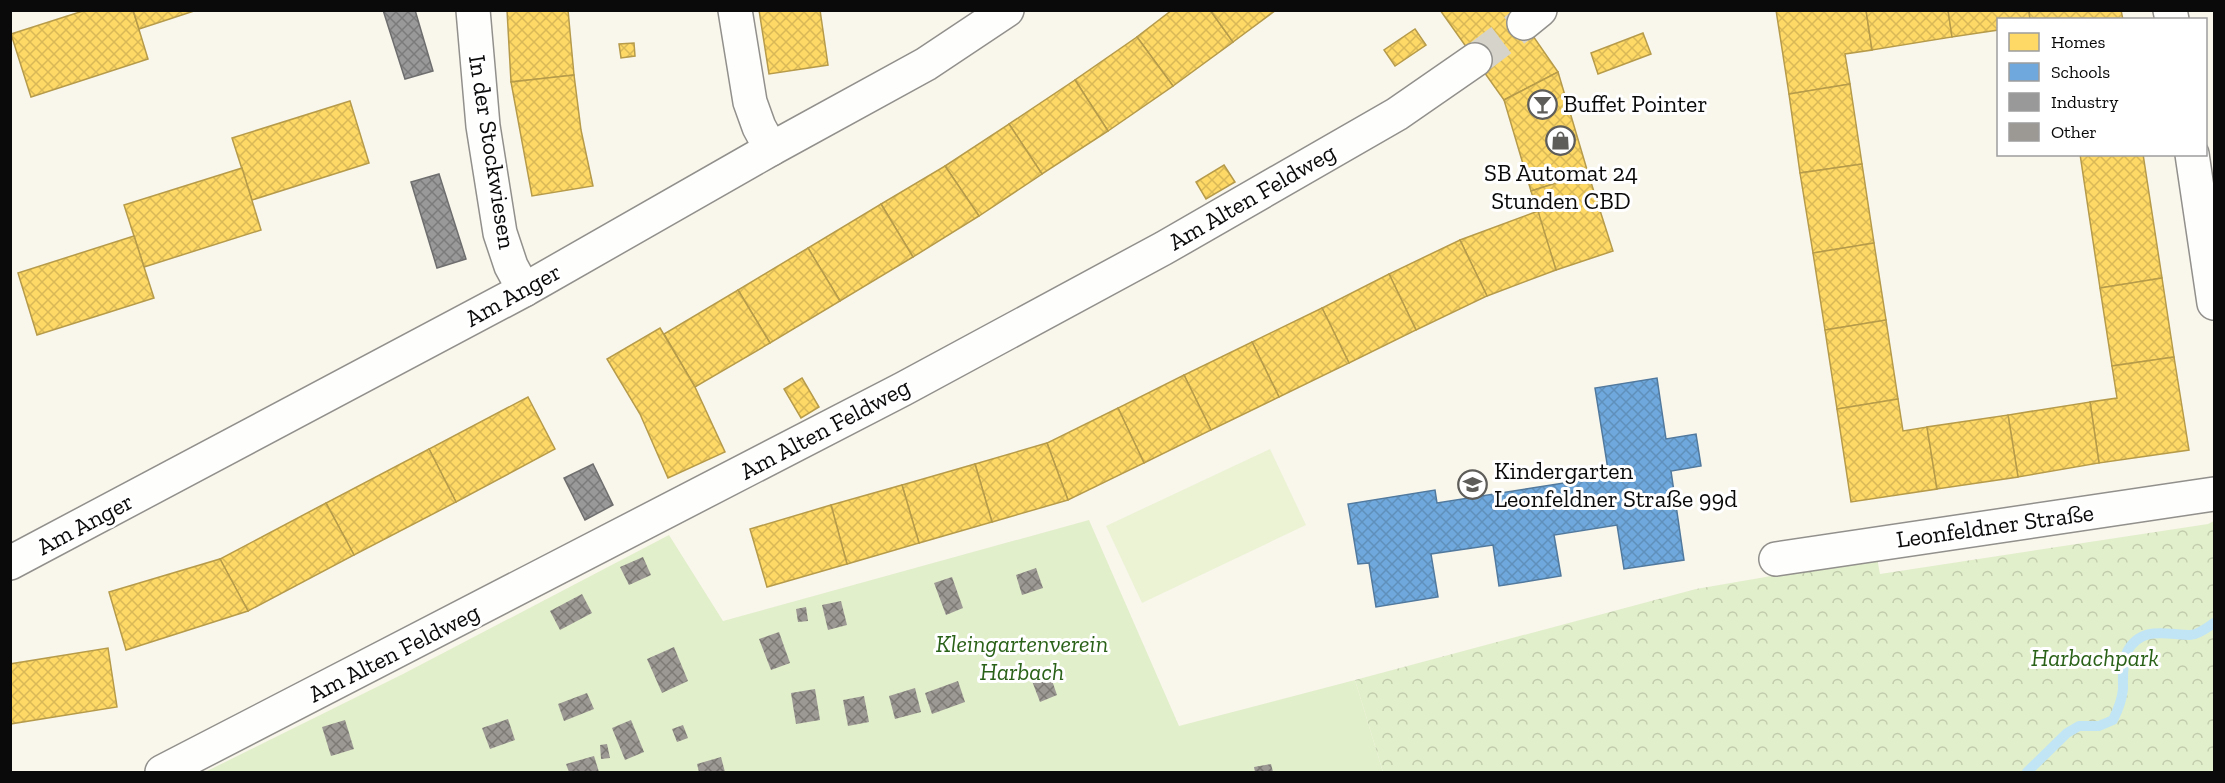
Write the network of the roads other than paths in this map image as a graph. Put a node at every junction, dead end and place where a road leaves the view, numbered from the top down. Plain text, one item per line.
1 (473, 10) edge
2 (735, 10) edge
3 (999, 13) edge
4 (1475, 60) tunnel mouth
5 (771, 149) junction
6 (2192, 156) edge
7 (524, 290) junction
8 (2214, 303) edge
9 (2214, 494) edge
10 (1776, 559) dead end
11 (10, 563) edge
12 (162, 772) edge

1 - 7 street, In der Stockwiesen
2 - 5 street
3 - 5 street, Am Anger
4 - 12 street, Am Alten Feldweg
5 - 7 street, Am Anger
6 - 8 street
7 - 11 street, Am Anger
9 - 10 street, Leonfeldner Straße

